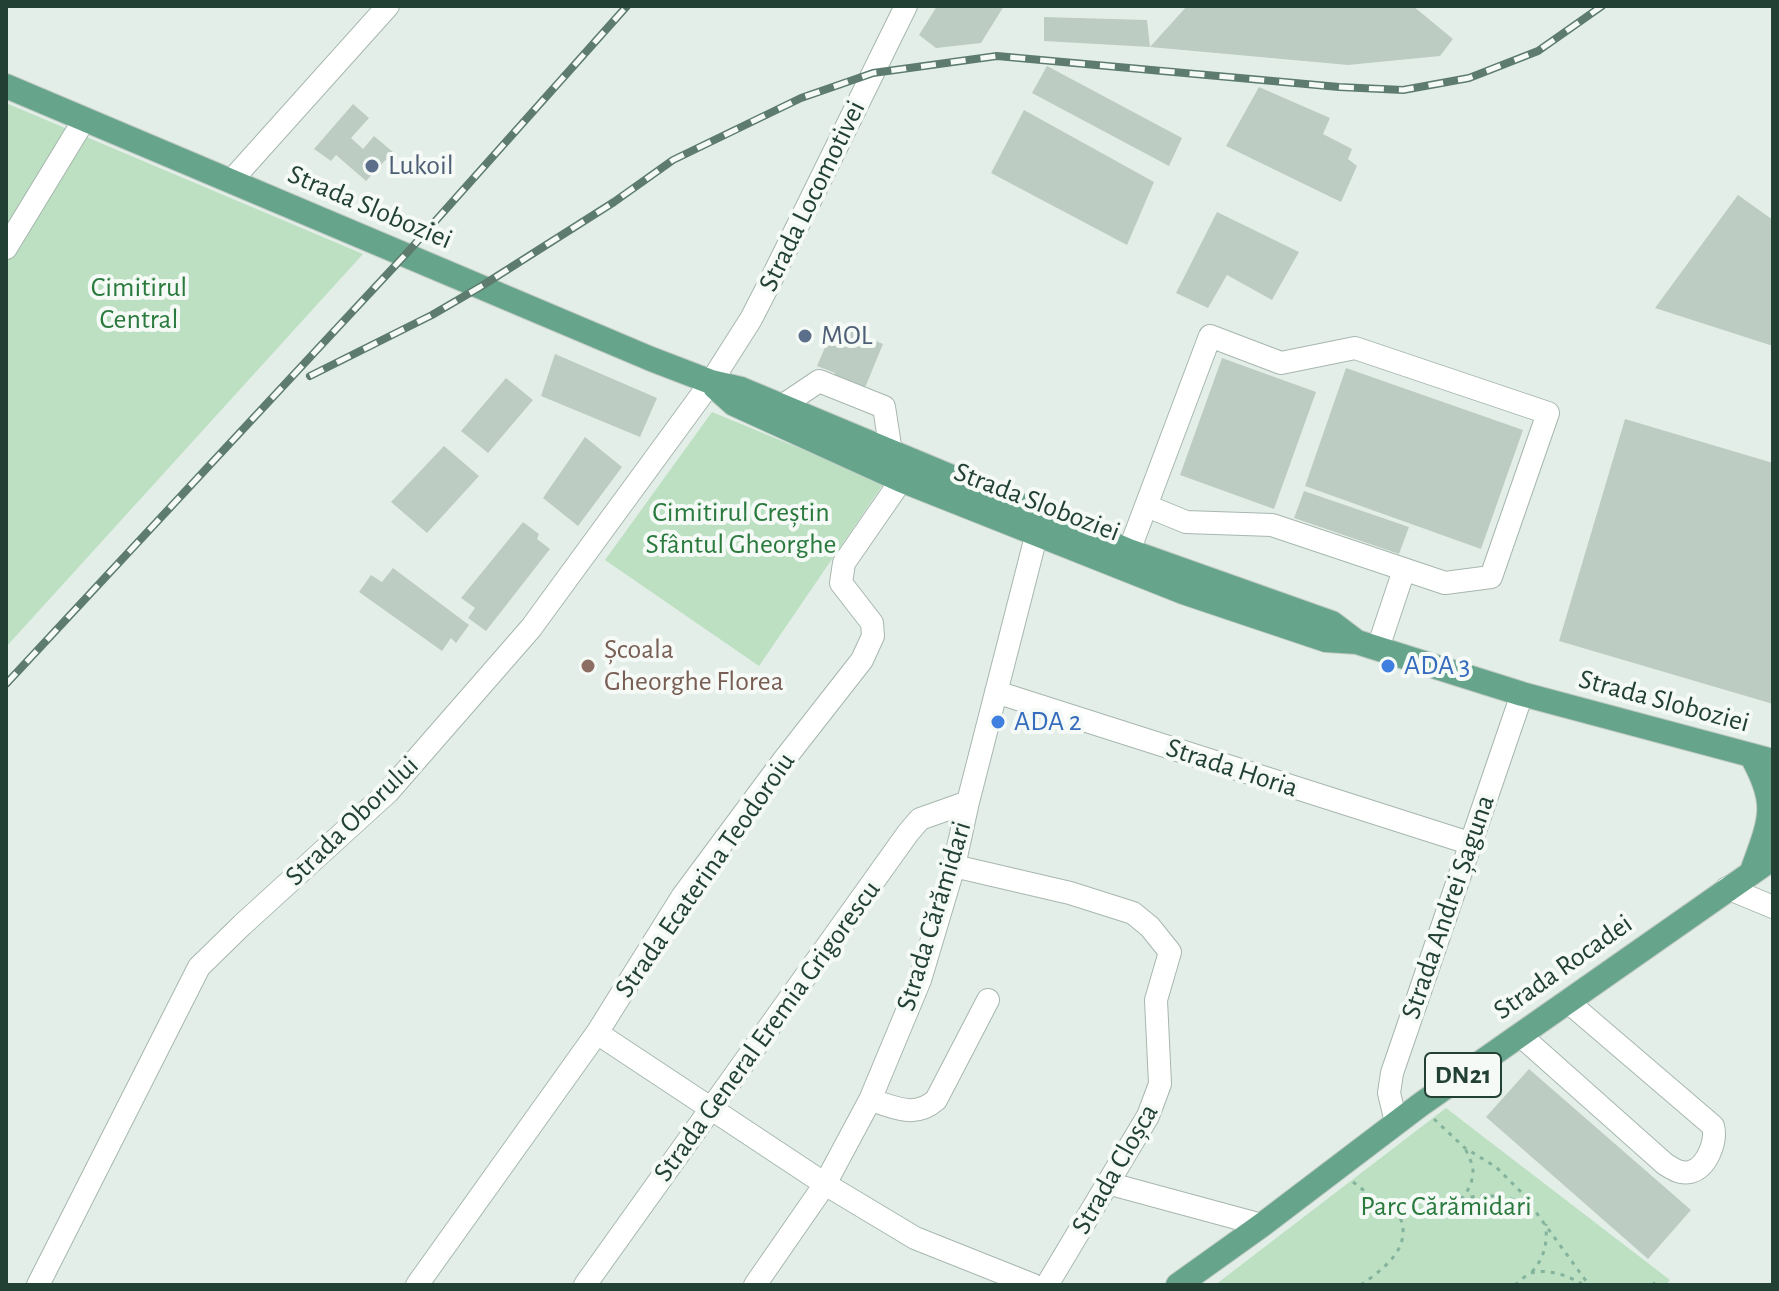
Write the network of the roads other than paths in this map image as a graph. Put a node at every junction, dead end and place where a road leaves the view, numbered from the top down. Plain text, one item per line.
1 (388, 6) edge
2 (906, 6) edge
3 (6, 86) edge
4 (84, 120) junction
5 (231, 181) junction
6 (6, 248) edge
7 (711, 382) junction
8 (782, 406) junction
9 (900, 464) junction
10 (1147, 506) junction
11 (1039, 525) junction
12 (1129, 551) junction
13 (1404, 570) junction
14 (1367, 645) junction
15 (996, 692) junction
16 (1522, 694) junction
17 (1762, 758) edge
18 (968, 802) junction
19 (1469, 843) junction
20 (1773, 850) edge
21 (1766, 863) edge
22 (954, 866) junction
23 (1727, 888) junction
24 (1773, 907) edge
25 (988, 1000) dead end
26 (1567, 1001) junction
27 (597, 1033) junction
28 (1520, 1035) junction
29 (870, 1100) junction
30 (713, 1108) junction
31 (1396, 1122) junction
32 (1107, 1183) junction
33 (825, 1184) junction
34 (1262, 1225) junction
35 (38, 1285) edge
36 (417, 1285) edge
37 (585, 1285) edge
38 (755, 1285) edge
39 (1033, 1285) edge
40 (1047, 1285) edge
41 (1178, 1285) edge

1 - 5 street
2 - 7 street, Strada Locomotivei
3 - 4 main road, Strada Sloboziei
4 - 5 main road, Strada Sloboziei
4 - 6 street
5 - 7 main road, Strada Sloboziei
7 - 8 main road, Strada Sloboziei
7 - 9 main road, Strada Sloboziei
7 - 35 street, Strada Oborului
8 - 9 main road, Strada Sloboziei
8 - 9 street
9 - 11 main road, Strada Sloboziei
9 - 27 street, Strada Ecaterina Teodoroiu
10 - 12 street
10 - 13 street
10 - 13 street
11 - 12 main road, Strada Sloboziei
11 - 14 main road, Strada Sloboziei
11 - 15 street, Strada Cărămidari
12 - 14 main road, Strada Sloboziei
13 - 14 street
14 - 16 main road, Strada Sloboziei
15 - 18 street, Strada Cărămidari
15 - 19 street, Strada Horia
16 - 17 main road, Strada Sloboziei
16 - 19 street, Strada Andrei Șaguna
17 - 21 main road
18 - 22 street, Strada Cărămidari
18 - 30 street, Strada General Eremia Grigorescu
19 - 31 street, Strada Andrei Șaguna
20 - 21 main road, Strada Rocadei
21 - 23 main road, Strada Rocadei / DN21
22 - 29 street, Strada Cărămidari
22 - 32 street, Strada Cloșca
23 - 24 street
23 - 26 main road, Strada Rocadei / DN21
25 - 29 street
26 - 28 main road, Strada Rocadei / DN21
26 - 28 street
27 - 30 street
27 - 36 street, Strada Ecaterina Teodoroiu
28 - 31 main road, Strada Rocadei / DN21
29 - 33 street, Strada Cărămidari
30 - 33 street
30 - 37 street, Strada General Eremia Grigorescu
31 - 34 main road, Strada Rocadei / DN21
32 - 34 street
32 - 40 street, Strada Cloșca
33 - 38 street, Strada Cărămidari
33 - 39 street
34 - 41 main road, Strada Rocadei / DN21

